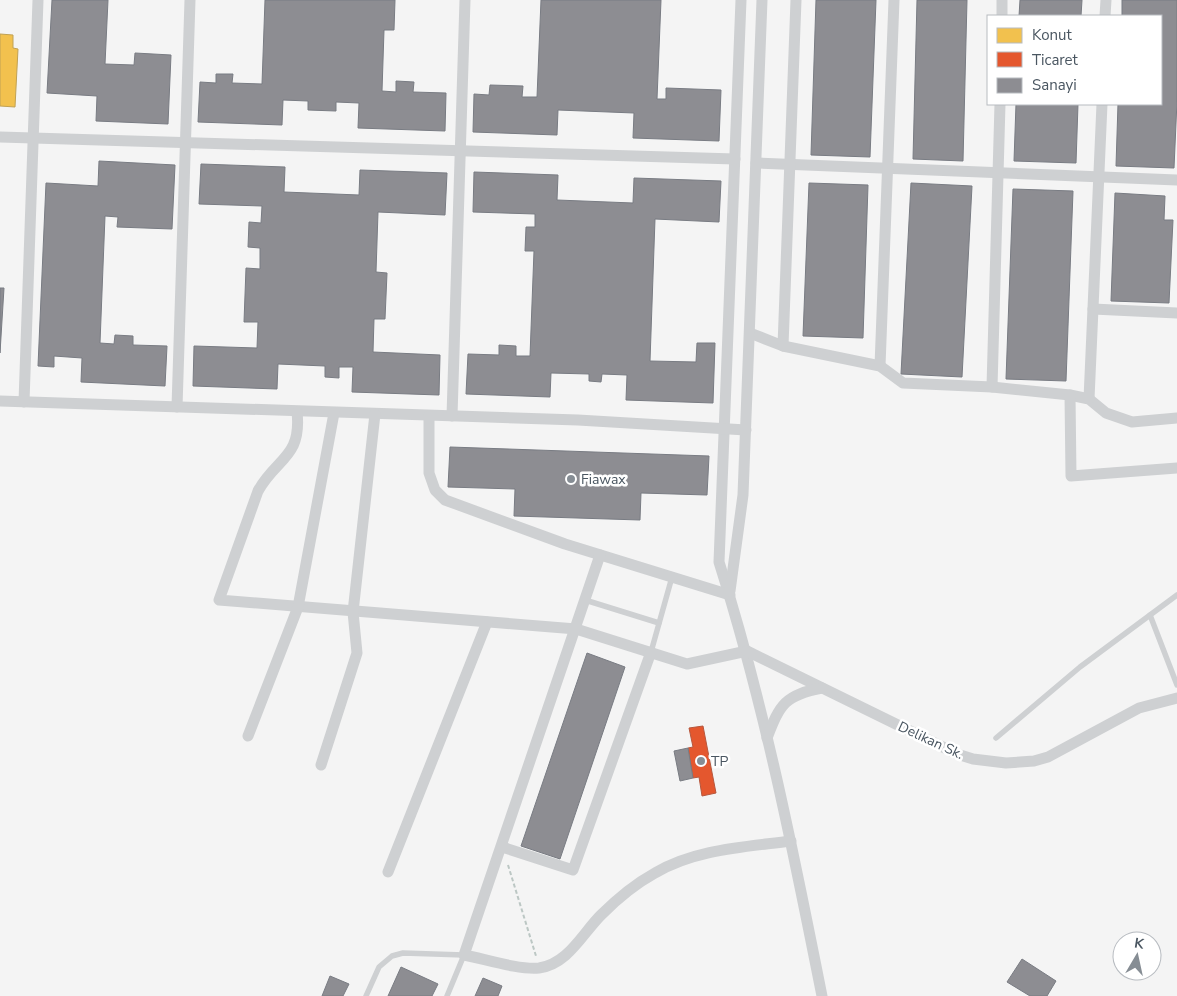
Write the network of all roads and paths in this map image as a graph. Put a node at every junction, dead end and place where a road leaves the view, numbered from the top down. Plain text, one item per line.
1 (38, 0) edge
2 (190, 0) edge
3 (465, 0) edge
4 (741, 0) edge
5 (762, 0) edge
6 (796, 0) edge
7 (894, 0) edge
8 (1002, 0) edge
9 (1106, 0) edge
10 (1002, 15) edge
11 (1105, 15) edge
12 (1000, 105) edge
13 (1102, 105) edge
14 (0, 137) edge
15 (33, 138) junction
16 (186, 142) junction
17 (460, 151) junction
18 (735, 159) junction
19 (756, 163) junction
20 (790, 165) junction
21 (887, 169) junction
22 (998, 173) junction
23 (1098, 177) junction
24 (1177, 180) edge
25 (1093, 309) junction
26 (1177, 312) edge
27 (750, 333) junction
28 (783, 346) junction
29 (880, 366) junction
30 (992, 387) junction
31 (1070, 394) junction
32 (1089, 399) junction
33 (0, 401) edge
34 (24, 402) junction
35 (177, 408) junction
36 (297, 412) junction
37 (334, 413) junction
38 (375, 414) junction
39 (429, 416) junction
40 (452, 416) junction
41 (1177, 418) edge
42 (725, 429) junction
43 (746, 430) junction
44 (1177, 468) edge
45 (600, 555) junction
46 (672, 577) junction
47 (730, 595) junction
48 (1177, 595) edge
49 (585, 600) junction
50 (298, 607) junction
51 (353, 612) junction
52 (1150, 615) junction
53 (487, 622) junction
54 (659, 623) junction
55 (576, 629) junction
56 (747, 651) junction
57 (651, 652) junction
58 (1177, 685) edge
59 (822, 688) junction
60 (1177, 698) edge
61 (248, 736) dead end
62 (767, 738) junction
63 (996, 738) dead end
64 (321, 765) dead end
65 (791, 841) junction
66 (502, 847) junction
67 (508, 865) dead end
68 (388, 872) dead end
69 (464, 955) junction
70 (539, 968) junction
71 (366, 996) edge
72 (447, 996) edge
73 (822, 996) edge

1 - 15 street
2 - 16 street
3 - 17 street
4 - 18 street
5 - 19 street
6 - 20 street
7 - 21 street
8 - 10 street
9 - 11 street
12 - 22 street
13 - 23 street
14 - 15 street
15 - 16 street
15 - 34 street
16 - 17 street
16 - 35 street
17 - 18 street
17 - 40 street
18 - 42 street
19 - 20 street
19 - 27 street
20 - 21 street
20 - 28 street
21 - 22 street
21 - 29 street
22 - 23 street
22 - 30 street
23 - 24 street
23 - 25 street
25 - 26 street
25 - 32 street
27 - 28 street
27 - 43 street
28 - 29 street
29 - 30 street
30 - 31 street
31 - 32 street
31 - 44 street
32 - 41 street
33 - 34 street
34 - 35 street
35 - 36 street
36 - 37 street
36 - 50 street
37 - 38 street
37 - 50 street
38 - 39 street
38 - 51 street
39 - 40 street
39 - 45 street
40 - 42 street
42 - 43 street
42 - 47 street
43 - 47 street
45 - 46 street
45 - 49 street
46 - 47 street
46 - 54 lane
47 - 56 street
48 - 52 lane
49 - 54 lane
49 - 55 street
50 - 51 street
50 - 61 street
51 - 53 street
51 - 64 street
52 - 58 lane
52 - 63 lane
53 - 55 street
53 - 68 street
54 - 57 lane
55 - 57 street
55 - 66 street
56 - 57 street
56 - 59 street, Delikan Sk.
56 - 62 street
57 - 66 street
59 - 60 street, Delikan Sk.
59 - 62 street
62 - 65 street
65 - 70 street
65 - 73 street
66 - 69 street
67 - 70 path
69 - 70 street
69 - 71 lane
69 - 72 lane

